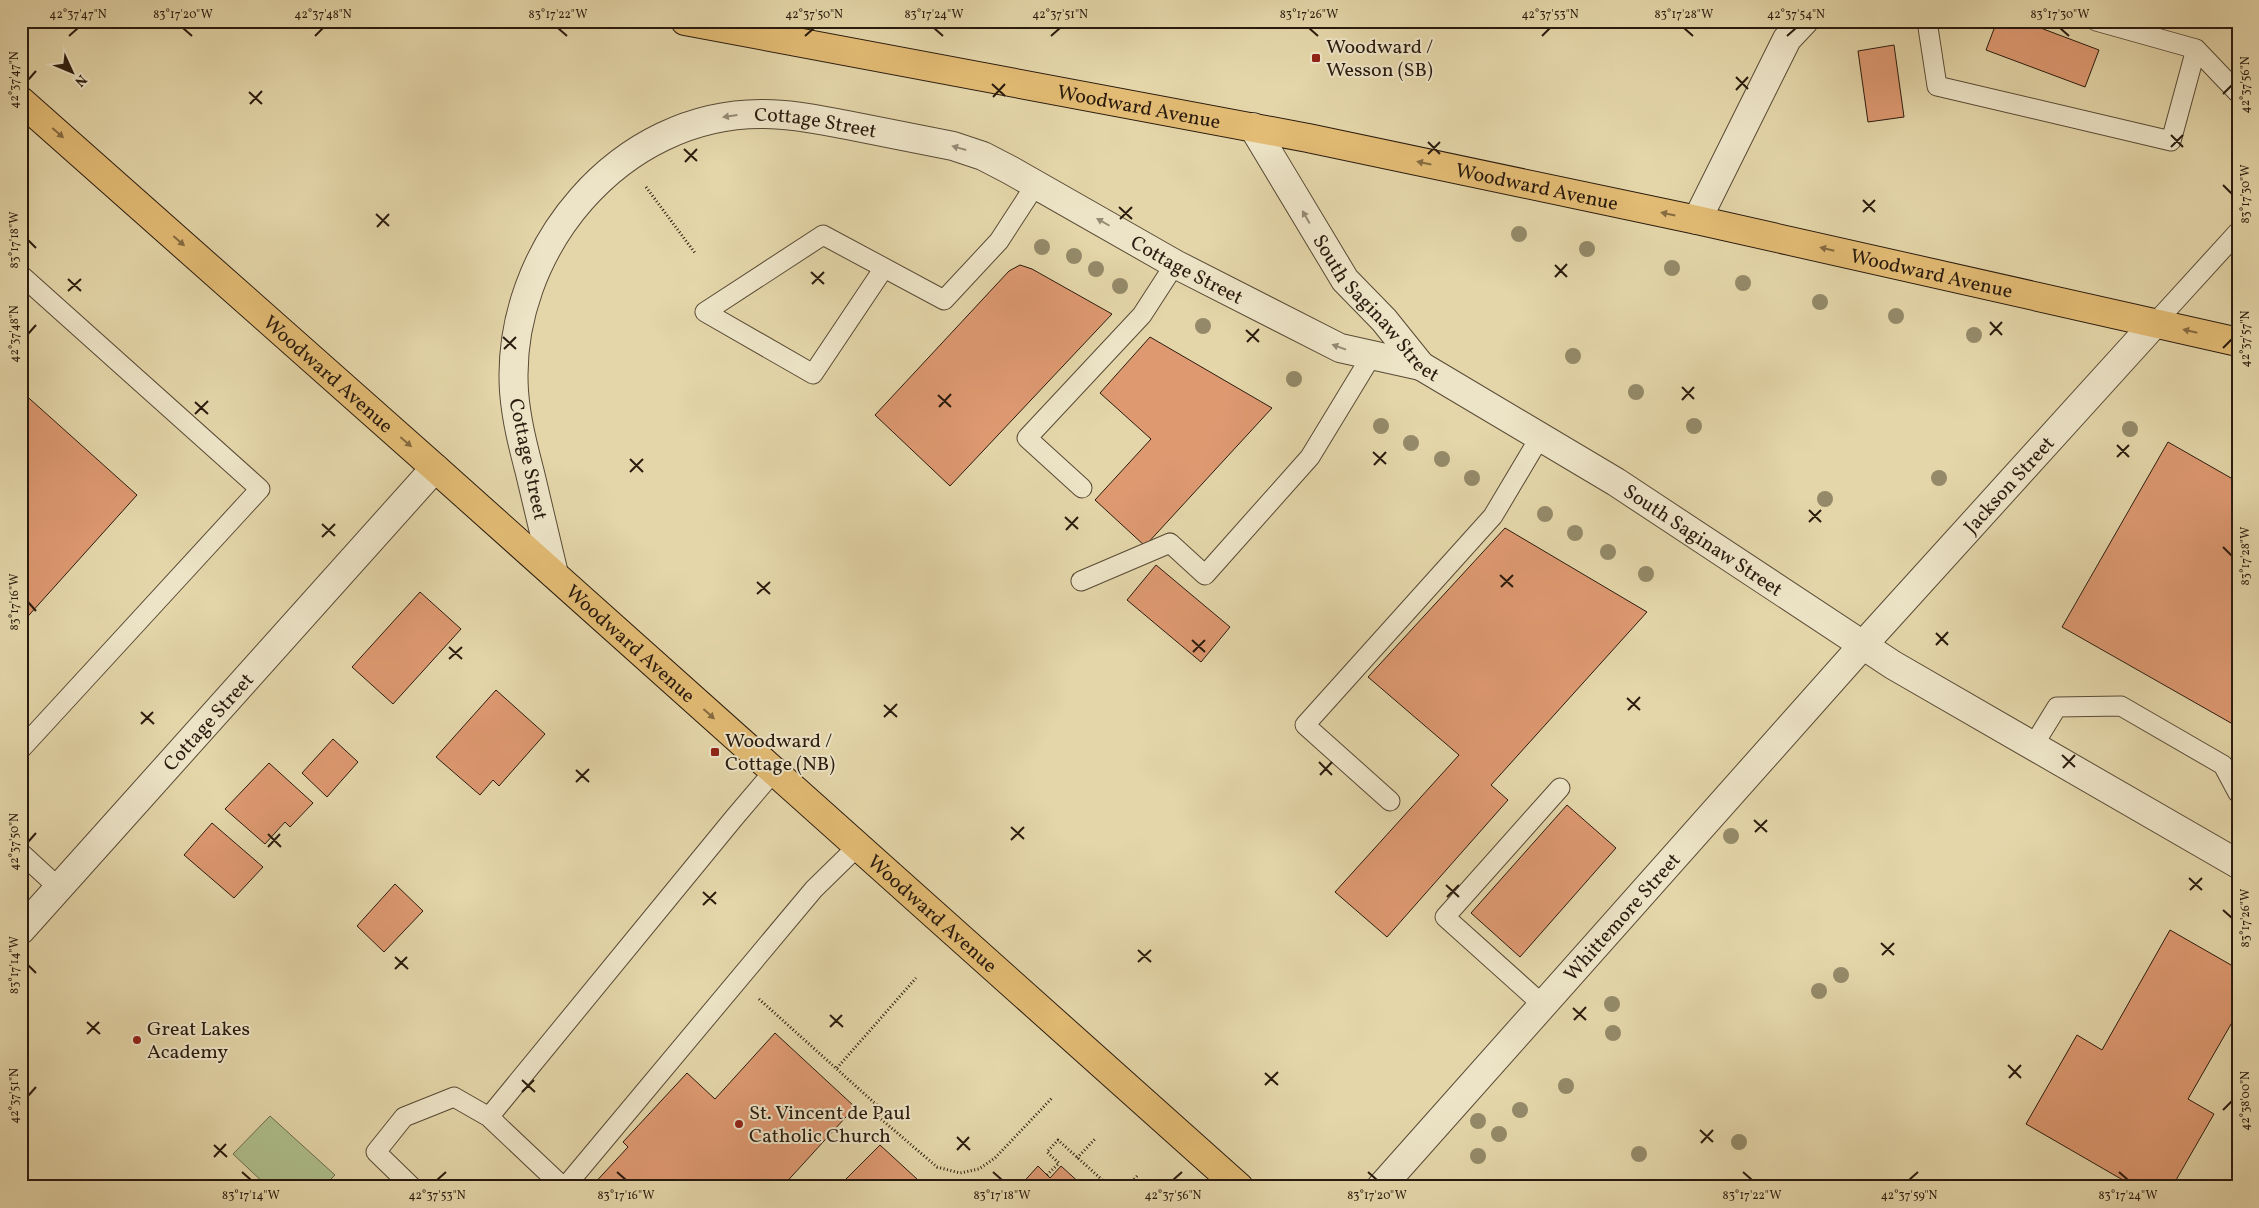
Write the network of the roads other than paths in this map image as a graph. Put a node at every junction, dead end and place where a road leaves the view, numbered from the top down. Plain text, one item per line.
1 (685, 21) edge
2 (1804, 21) edge
3 (1927, 21) edge
4 (2096, 21) edge
5 (779, 30) edge
6 (2196, 49) junction
7 (2238, 93) edge
8 (21, 101) edge
9 (1253, 127) junction
10 (1036, 184) junction
11 (1696, 220) junction
12 (2238, 232) edge
13 (1175, 264) junction
14 (884, 268) junction
15 (21, 275) edge
16 (2154, 323) junction
17 (2238, 342) edge
18 (1372, 355) junction
19 (1421, 366) junction
20 (1540, 437) junction
21 (436, 468) junction
22 (1082, 488) dead end
23 (554, 574) junction
24 (1081, 581) dead end
25 (1863, 645) junction
26 (2033, 746) junction
27 (21, 749) edge
28 (774, 771) junction
29 (1560, 788) dead end
30 (2238, 793) edge
31 (1390, 801) dead end
32 (858, 846) junction
33 (21, 853) edge
34 (2235, 856) edge
35 (59, 888) junction
36 (21, 930) edge
37 (1543, 1005) junction
38 (488, 1117) junction
39 (412, 1187) edge
40 (564, 1187) edge
41 (1238, 1187) edge
42 (1381, 1187) edge

1 - 5 main road, Woodward Avenue
2 - 11 street
3 - 6 lane
4 - 6 lane
5 - 9 main road, Woodward Avenue
6 - 7 lane
8 -> 21 main road, Woodward Avenue
11 -> 9 main road, Woodward Avenue
19 -> 9 street, South Saginaw Street
13 -> 10 street, Cottage Street
10 - 14 lane
10 -> 23 street, Cottage Street
16 -> 11 main road, Woodward Avenue
12 - 16 lane
18 -> 13 street, Cottage Street
13 - 22 lane
14 - 14 lane
15 - 27 lane
17 -> 16 main road, Woodward Avenue
16 - 25 street, Jackson Street
18 - 19 street, Cottage Street
18 - 24 lane
19 - 20 street, South Saginaw Street
20 - 25 street, South Saginaw Street
20 - 31 lane
21 - 23 main road, Woodward Avenue
21 - 35 street, Cottage Street
23 -> 28 main road, Woodward Avenue
25 - 26 street, South Saginaw Street
25 - 37 street, Whittemore Street
26 - 30 lane
26 - 34 street, South Saginaw Street
28 - 32 main road, Woodward Avenue
28 - 38 lane
29 - 37 lane
32 - 40 lane
32 - 41 main road, Woodward Avenue
33 - 35 lane
35 - 36 street, Cottage Street
37 - 42 street, Whittemore Street
38 - 39 lane
38 - 40 lane

